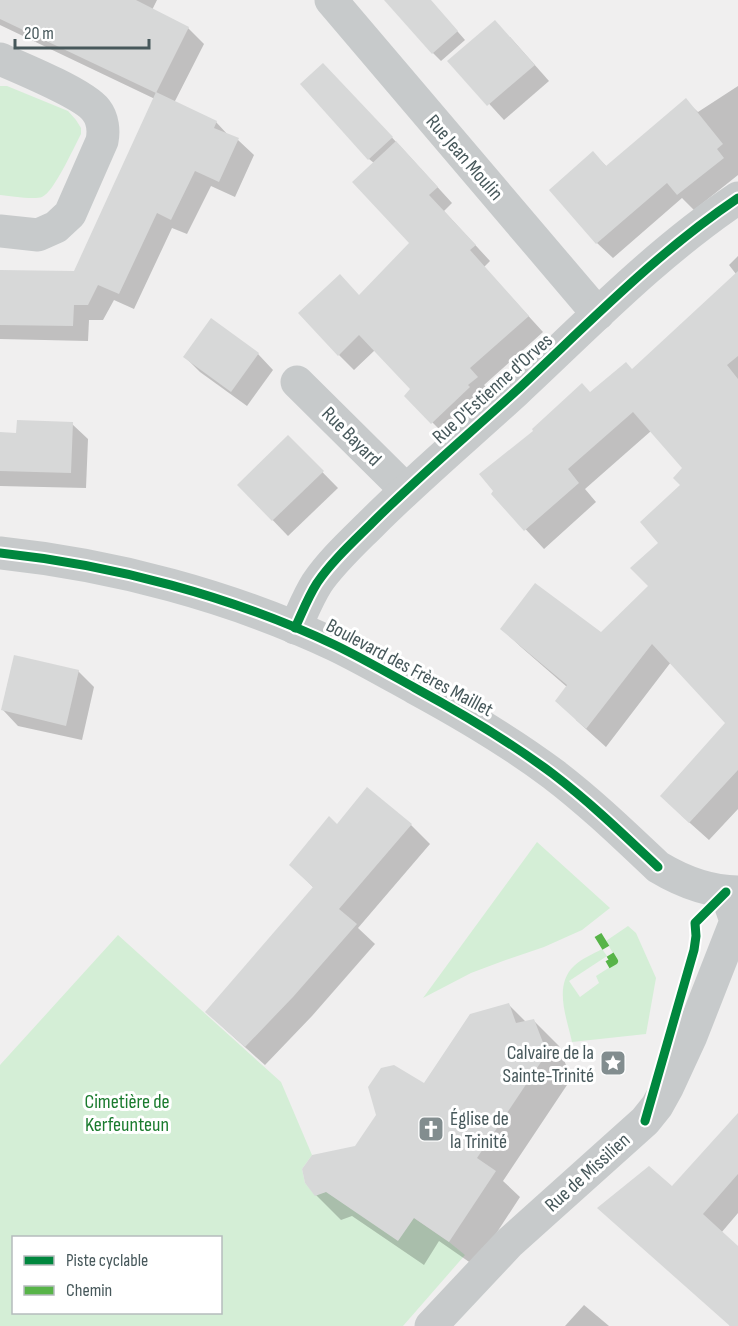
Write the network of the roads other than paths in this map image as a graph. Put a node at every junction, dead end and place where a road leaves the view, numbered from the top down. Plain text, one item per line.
1 (331, 0) edge
2 (0, 59) edge
3 (738, 198) edge
4 (0, 231) edge
5 (598, 314) junction
6 (297, 382) dead end
7 (406, 490) junction
8 (0, 554) edge
9 (295, 628) junction
10 (732, 892) edge
11 (431, 1326) edge

1 - 5 street, Rue Jean Moulin
2 - 4 street
3 - 5 street, Rue D'Estienne d'Orves
5 - 7 street, Rue D'Estienne d'Orves
6 - 7 street, Rue Bayard
7 - 9 street, Rue D'Estienne d'Orves
8 - 9 street, Boulevard des Frères Maillet
9 - 10 street, Boulevard des Frères Maillet
10 - 11 street, Rue de Missilien

